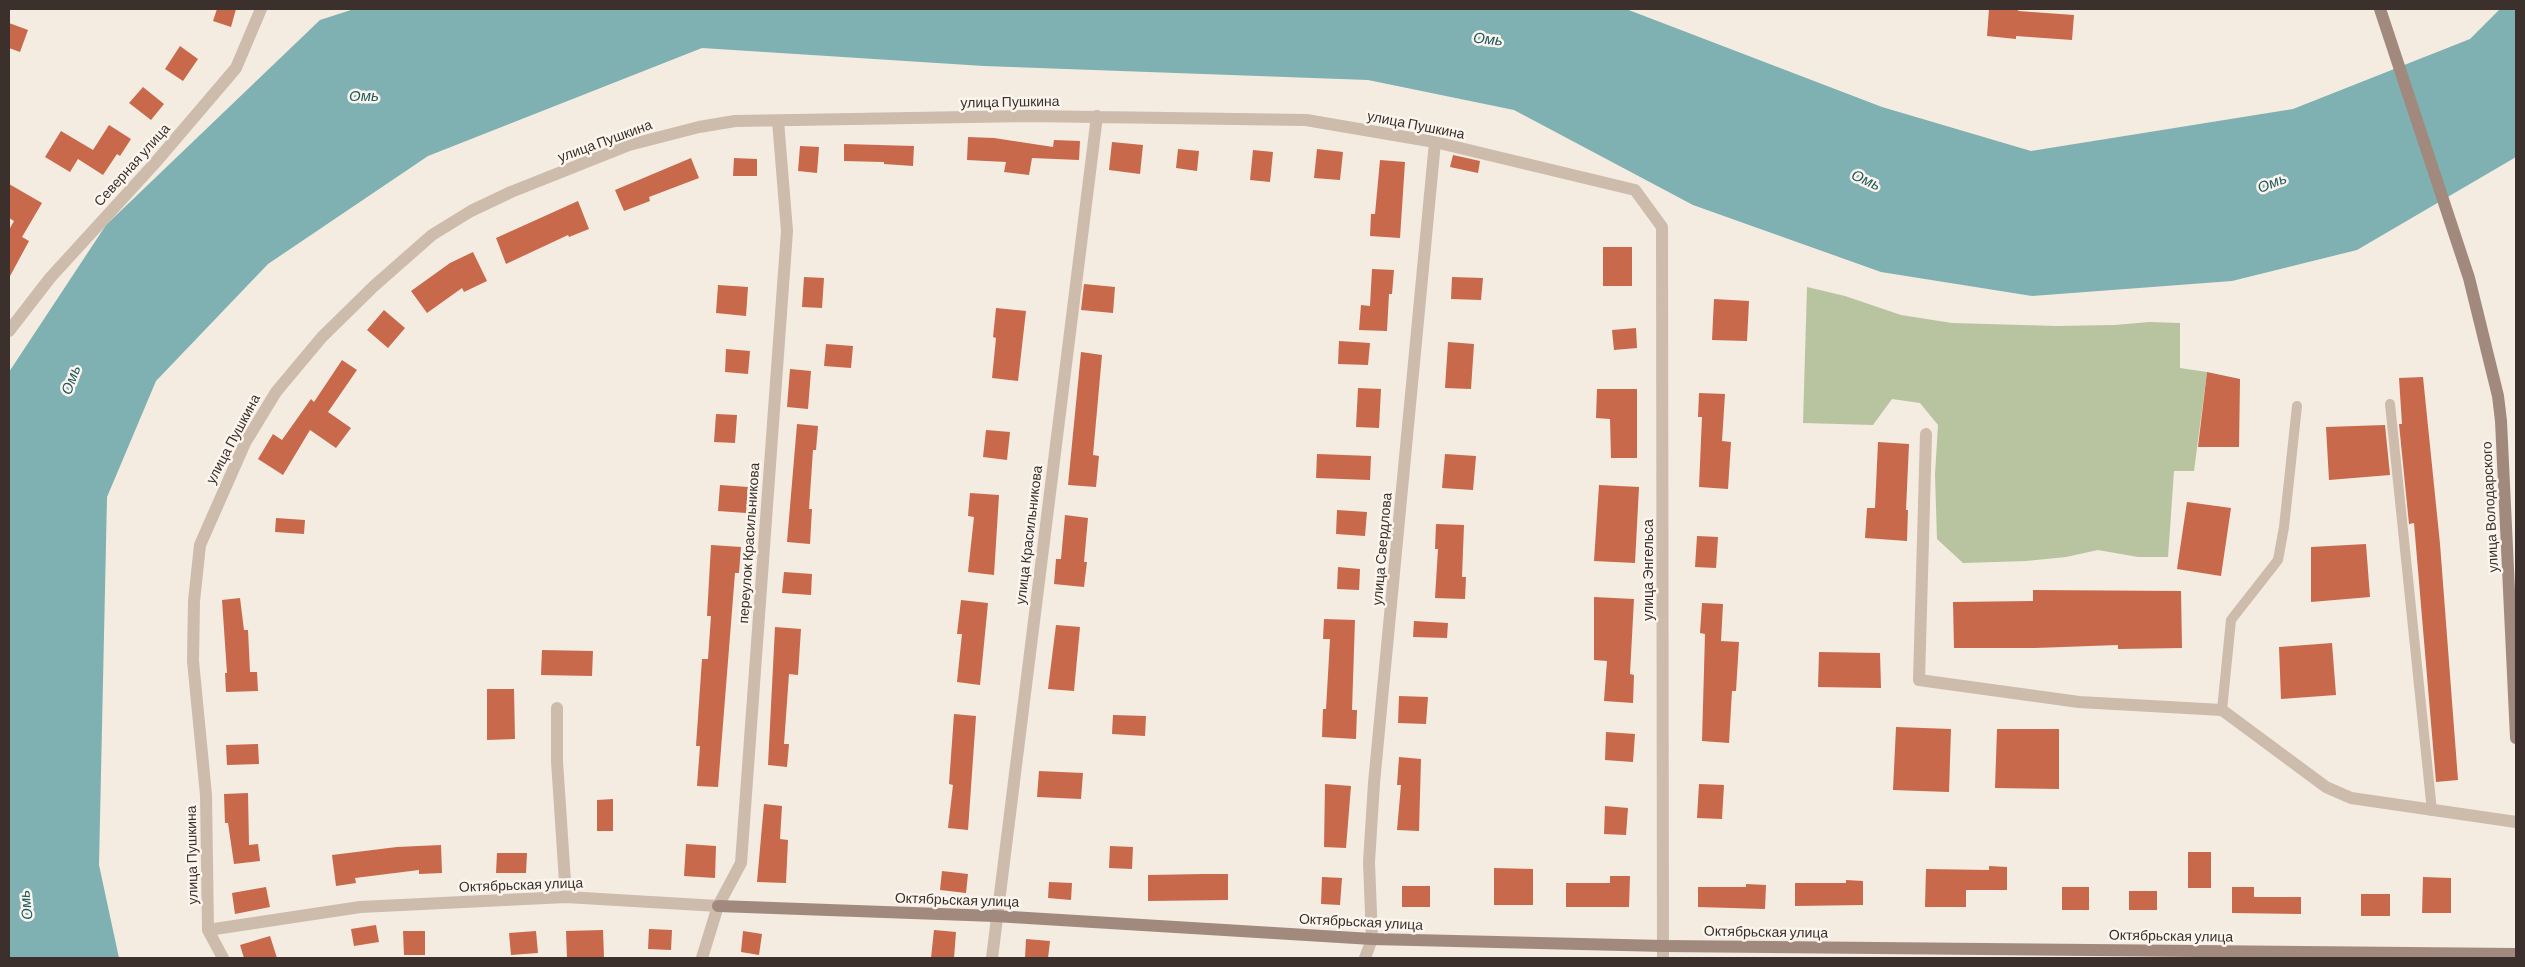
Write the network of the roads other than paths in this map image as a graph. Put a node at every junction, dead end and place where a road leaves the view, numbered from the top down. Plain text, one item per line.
1 (261, 9) edge
2 (2380, 9) edge
3 (1097, 116) junction
4 (778, 121) junction
5 (1435, 142) junction
6 (1635, 190) joint
7 (9, 331) edge
8 (2390, 404) dead end
9 (2297, 406) dead end
10 (1926, 434) dead end
11 (557, 708) dead end
12 (2222, 710) junction
13 (2516, 722) edge
14 (2516, 738) edge
15 (2432, 811) junction
16 (2516, 822) edge
17 (566, 897) junction
18 (718, 906) junction
19 (995, 916) junction
20 (208, 930) junction
21 (1372, 939) junction
22 (1664, 952) edge
23 (2516, 954) edge
24 (223, 958) edge
25 (702, 958) edge
26 (992, 958) edge
27 (1365, 958) edge

1 - 7 street, Северная улица
2 - 13 street, улица Володарского
3 - 4 street, улица Пушкина
3 - 5 street, улица Пушкина
3 - 19 street, улица Красильникова
4 - 18 street, переулок Красильникова
4 - 20 street, улица Пушкина
5 - 6 street, улица Пушкина
5 - 21 street, улица Свердлова
6 - 22 street, улица Энгельса
8 - 15 lane
9 - 12 lane
10 - 12 street
11 - 17 street
12 - 15 street
13 - 14 street, улица Володарского
15 - 16 street
17 - 18 street, Октябрьская улица
17 - 20 street, Октябрьская улица
18 - 19 street, Октябрьская улица
18 - 25 street, переулок Красильникова
19 - 21 street, Октябрьская улица
19 - 26 street, улица Красильникова
20 - 24 street, улица Пушкина
21 - 22 street, Октябрьская улица
21 - 27 street, улица Свердлова
22 - 23 street, Октябрьская улица

